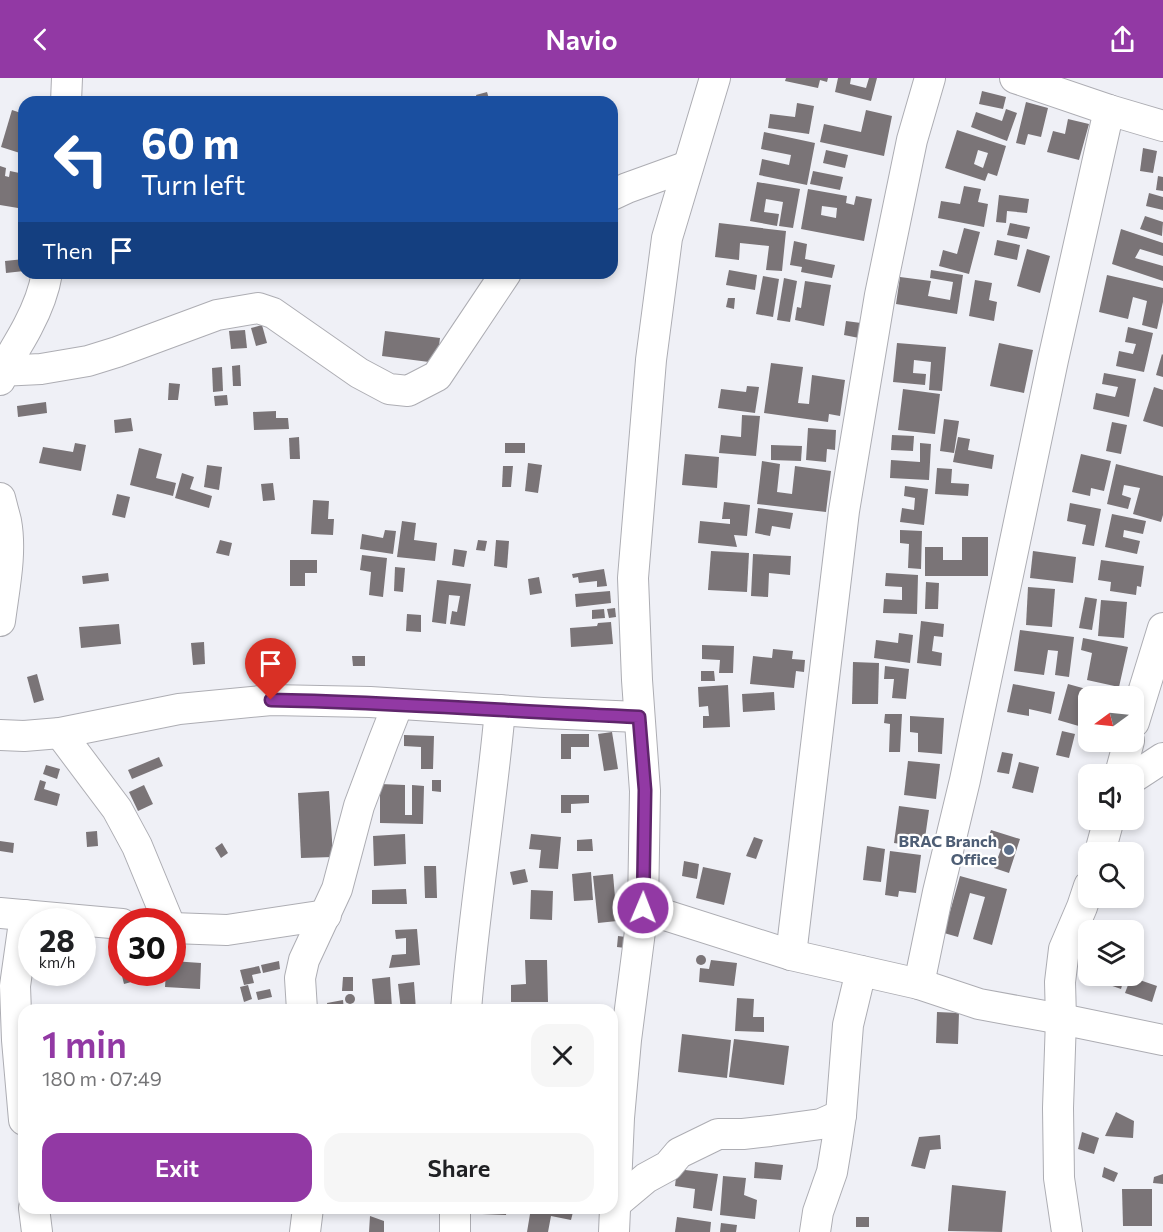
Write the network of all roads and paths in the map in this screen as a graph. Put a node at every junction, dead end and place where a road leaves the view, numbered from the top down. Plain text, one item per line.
1 (67, 78) edge
2 (715, 78) edge
3 (930, 78) edge
4 (1015, 78) edge
5 (66, 96) edge
6 (1109, 110) junction
7 (1163, 126) edge
8 (688, 166) junction
9 (618, 192) edge
10 (46, 279) edge
11 (502, 279) edge
12 (1, 374) edge
13 (0, 500) edge
14 (0, 621) edge
15 (1163, 628) edge
16 (1144, 690) edge
17 (398, 704) junction
18 (500, 710) junction
19 (639, 717) junction
20 (60, 733) junction
21 (0, 735) edge
22 (1163, 758) edge
23 (1144, 770) edge
24 (163, 908) edge
25 (643, 908) junction
26 (1083, 908) edge
27 (13, 914) edge
28 (326, 915) junction
29 (108, 923) edge
30 (186, 929) edge
31 (791, 955) junction
32 (861, 971) junction
33 (919, 984) junction
34 (302, 1004) edge
35 (466, 1004) edge
36 (1061, 1019) junction
37 (1163, 1040) edge
38 (18, 1051) edge
39 (841, 1115) junction
40 (618, 1143) edge
41 (35, 1214) edge
42 (307, 1214) edge
43 (455, 1214) edge
44 (615, 1218) edge
45 (37, 1232) edge
46 (305, 1232) edge
47 (454, 1232) edge
48 (815, 1232) edge
49 (1067, 1232) edge

1 - 5 street
2 - 8 street
3 - 31 street
4 - 6 street
6 - 7 street
6 - 33 street
8 - 9 street
8 - 19 street
10 - 12 street
11 - 12 street
13 - 14 street
15 - 16 street
17 - 18 street
17 - 20 street
17 - 28 street
18 - 19 street
18 - 35 street
19 - 25 street
20 - 21 street
20 - 24 street
22 - 23 street
25 - 31 street
25 - 40 street
26 - 36 street
27 - 29 street
27 - 38 street
28 - 30 street
28 - 34 street
31 - 32 street
32 - 33 street
32 - 39 street
33 - 36 street
36 - 37 street
36 - 49 street
39 - 44 street
39 - 48 street
41 - 45 street
42 - 46 street
43 - 47 street

